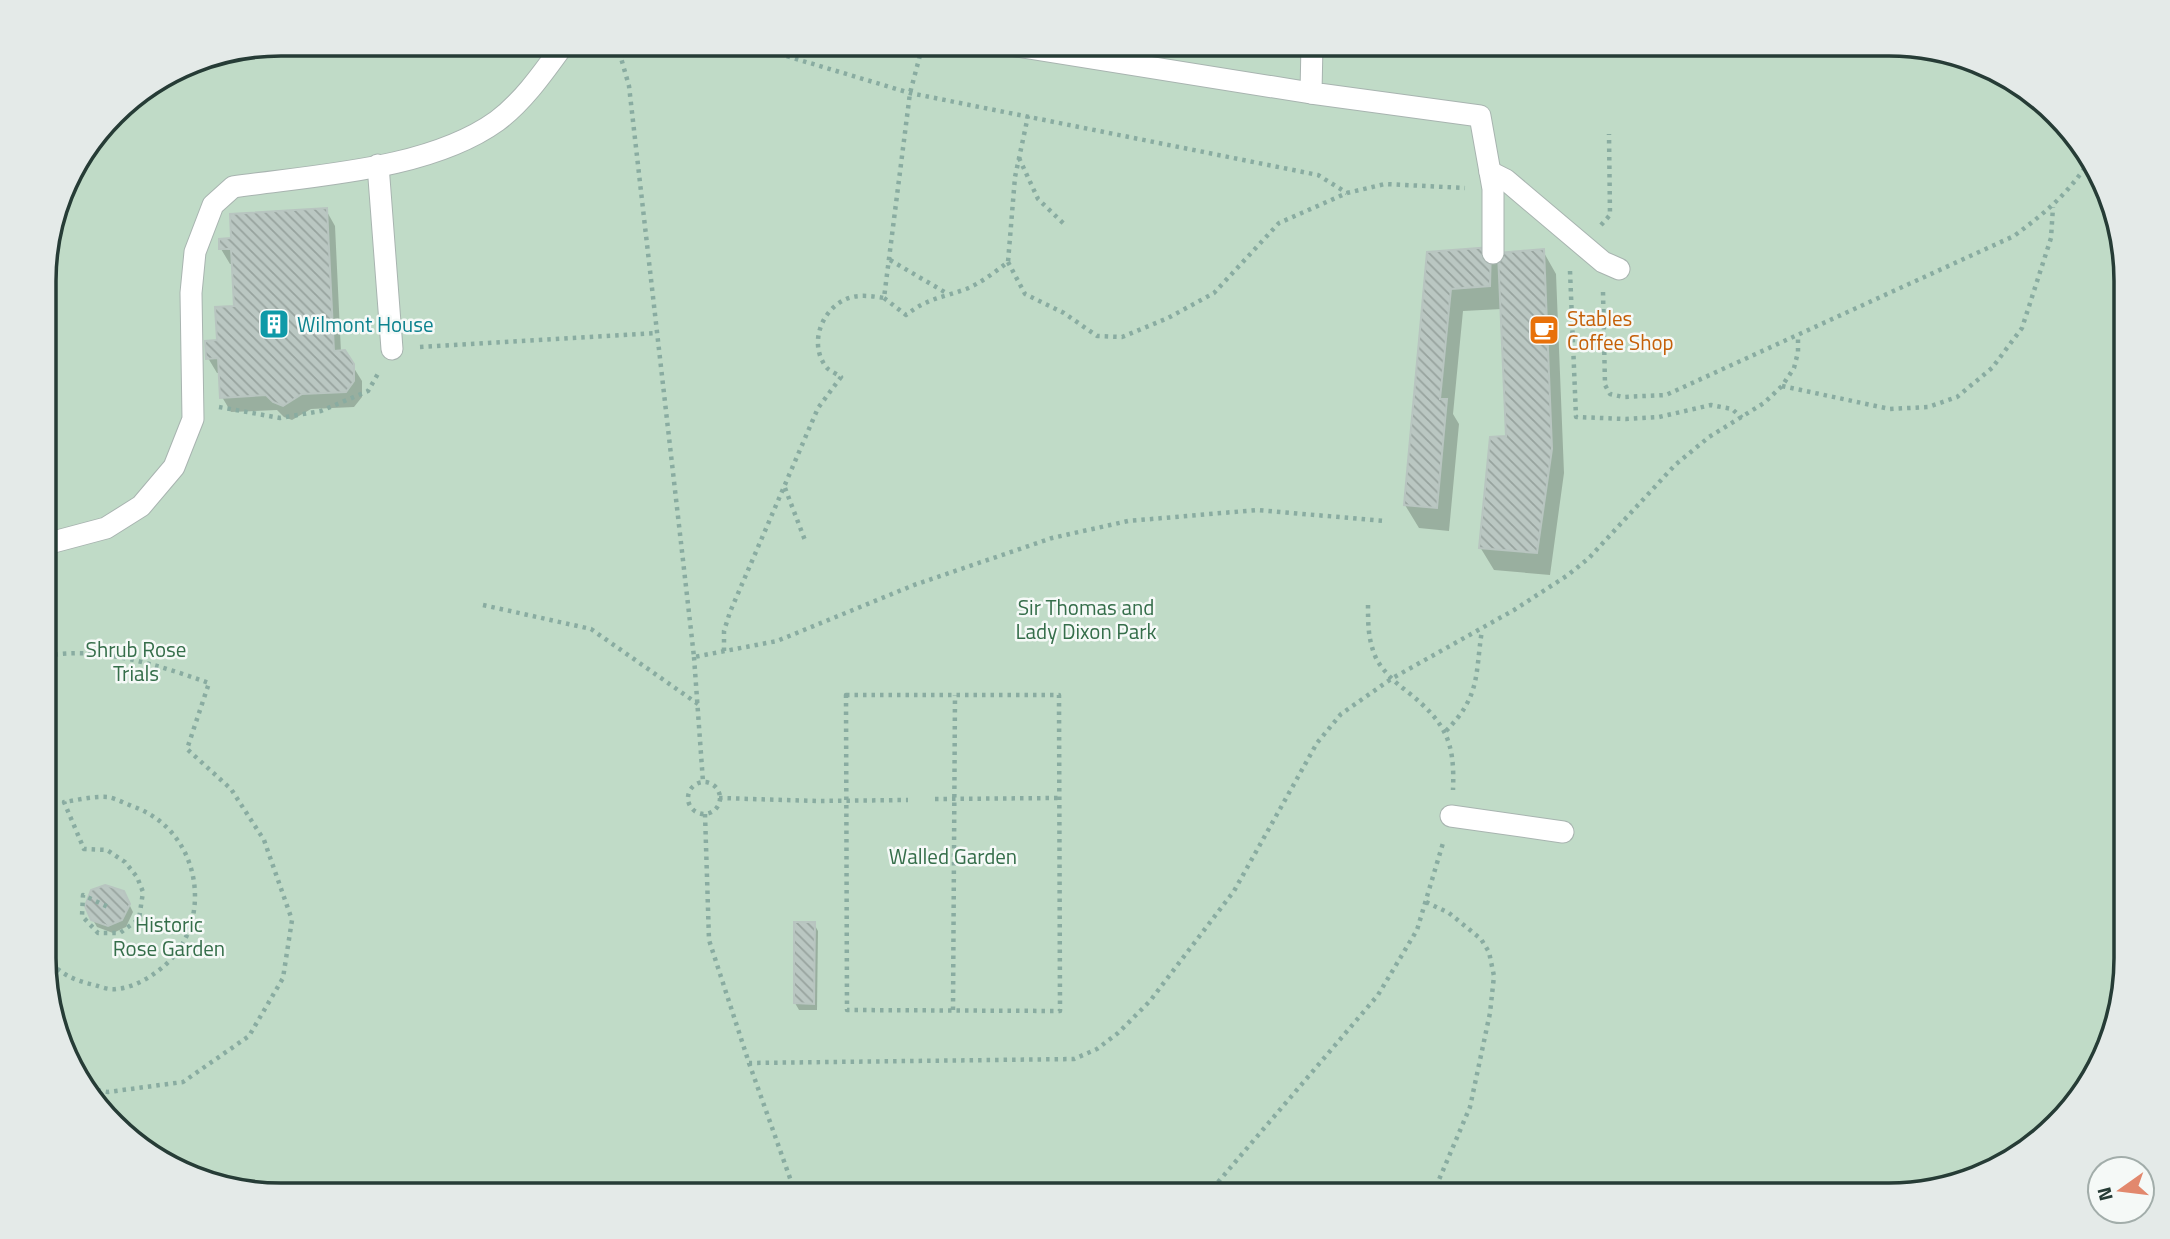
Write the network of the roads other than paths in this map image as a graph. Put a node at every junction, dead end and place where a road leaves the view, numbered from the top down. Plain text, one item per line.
1 (555, 56) edge
2 (1079, 56) edge
3 (1312, 56) edge
4 (1311, 93) junction
5 (378, 165) junction
6 (1491, 181) junction
7 (1493, 253) dead end
8 (1611, 266) road end
9 (392, 349) road end
10 (56, 541) edge
11 (1451, 816) road end
12 (1563, 832) dead end

1 - 5 lane
2 - 4 lane
3 - 4 lane
4 - 6 lane
5 - 9 lane
5 - 10 lane
6 - 7 lane
6 - 8 lane
11 - 12 lane

